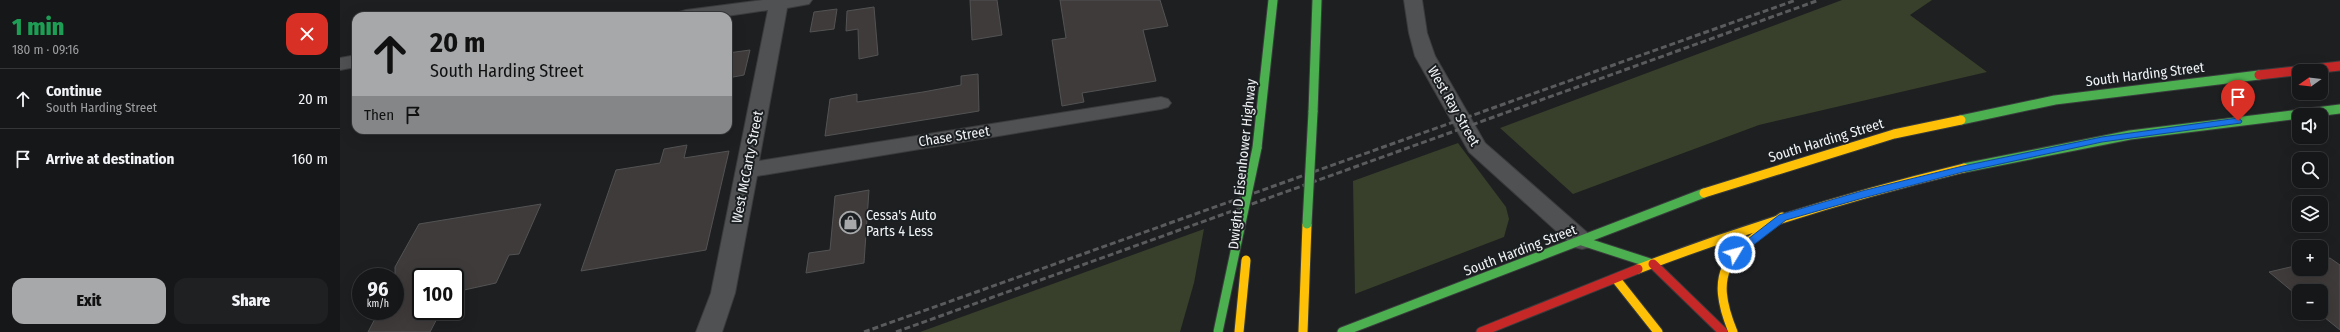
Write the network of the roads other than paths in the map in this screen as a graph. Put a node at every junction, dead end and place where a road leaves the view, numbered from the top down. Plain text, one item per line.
1 (803, 0) edge
2 (1273, 0) edge
3 (1317, 0) edge
4 (1413, 0) edge
5 (779, 2) edge
6 (713, 12) edge
7 (352, 62) edge
8 (340, 64) edge
9 (2340, 66) edge
10 (1161, 103) dead end
11 (2340, 109) edge
12 (1257, 148) junction
13 (746, 170) junction
14 (1782, 218) junction
15 (1582, 241) junction
16 (1597, 257) dead end
17 (1653, 264) junction
18 (1606, 268) dead end
19 (1616, 279) junction
20 (1305, 283) junction
21 (709, 332) edge
22 (1218, 332) edge
23 (1238, 332) edge
24 (1303, 332) edge
25 (1310, 332) edge
26 (1342, 332) edge
27 (1481, 332) edge
28 (1658, 332) edge
29 (1723, 332) edge
30 (1732, 332) edge

1 - 5 street
2 - 12 main road, Dwight D Eisenhower Highway
3 - 20 main road, bridge
4 - 15 street, West Ray Street
5 - 6 street
5 - 13 street, West McCarty Street
7 - 8 street
9 - 15 main road, South Harding Street
10 - 13 street, Chase Street
11 - 14 main road
12 - 22 main road, bridge
12 - 23 main road, Dwight D Eisenhower Highway, bridge
13 - 21 street, West McCarty Street
14 - 17 main road
14 - 30 main road
15 - 16 main road, West Ray Street
15 - 17 main road, West Ray Street
15 - 26 main road, South Harding Street
17 - 19 main road
17 - 29 main road
18 - 19 main road
19 - 27 main road
19 - 28 main road
20 - 24 main road
20 - 25 main road

